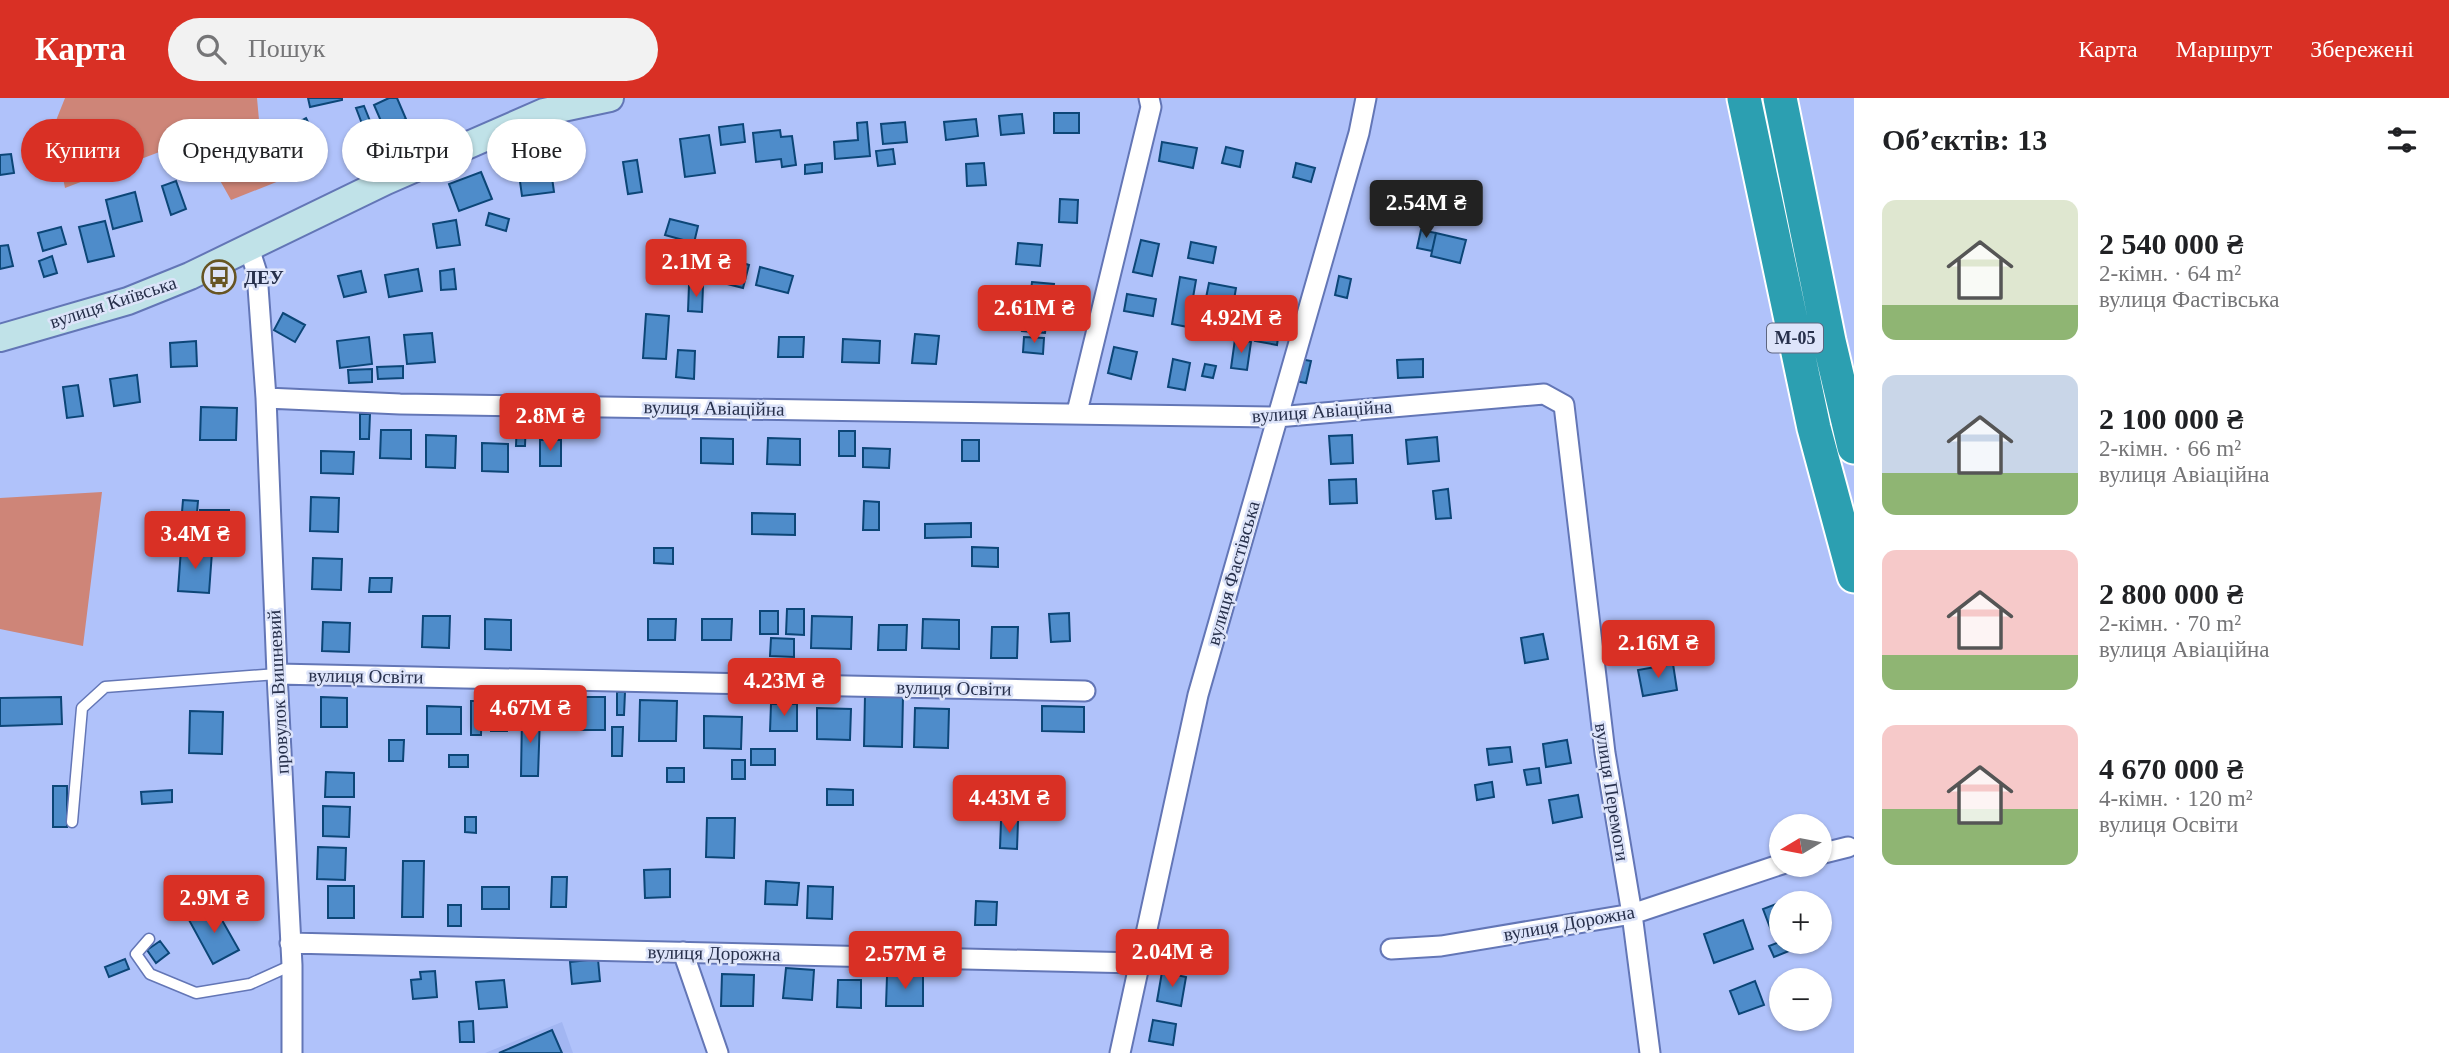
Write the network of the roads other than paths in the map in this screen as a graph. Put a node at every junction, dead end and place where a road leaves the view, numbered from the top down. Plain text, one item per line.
1 (610, 98) edge
2 (1149, 98) edge
3 (1366, 98) edge
4 (1744, 98) edge
5 (1780, 98) edge
6 (249, 248) junction
7 (0, 338) edge
8 (267, 398) junction
9 (1564, 405) joint
10 (1077, 412) junction
11 (1277, 417) junction
12 (1854, 447) edge
13 (1854, 576) edge
14 (277, 674) junction
15 (1085, 691) dead end
16 (72, 822) dead end
17 (1849, 847) dead end
18 (1832, 851) edge
19 (1769, 868) edge
20 (1632, 914) junction
21 (149, 940) dead end
22 (290, 943) junction
23 (1391, 949) dead end
24 (683, 952) junction
25 (1138, 963) junction
26 (292, 965) junction
27 (292, 1053) edge
28 (718, 1053) edge
29 (1120, 1053) edge
30 (1650, 1053) edge

1 - 6 street, вулиця Київська
2 - 10 street
3 - 11 street, вулиця Фастівська
4 - 13 highway, М-05
5 - 12 highway, М-05
6 - 7 street, вулиця Київська
6 - 8 street, провулок Вишневий
8 - 10 street, вулиця Авіаційна
8 - 14 street, провулок Вишневий
9 - 11 street, вулиця Авіаційна
9 - 20 street, вулиця Перемоги
10 - 11 street, вулиця Авіаційна
11 - 25 street, вулиця Фастівська
14 - 15 street, вулиця Освіти
14 - 16 lane
14 - 22 street, провулок Вишневий
17 - 18 street
19 - 20 street, вулиця Дорожна
20 - 23 street, вулиця Дорожна
20 - 30 street, вулиця Перемоги
21 - 26 lane
22 - 24 street, вулиця Дорожна
22 - 26 street, провулок Вишневий
24 - 25 street, вулиця Дорожна
24 - 28 street
25 - 29 street, вулиця Фастівська
26 - 27 street, провулок Вишневий

